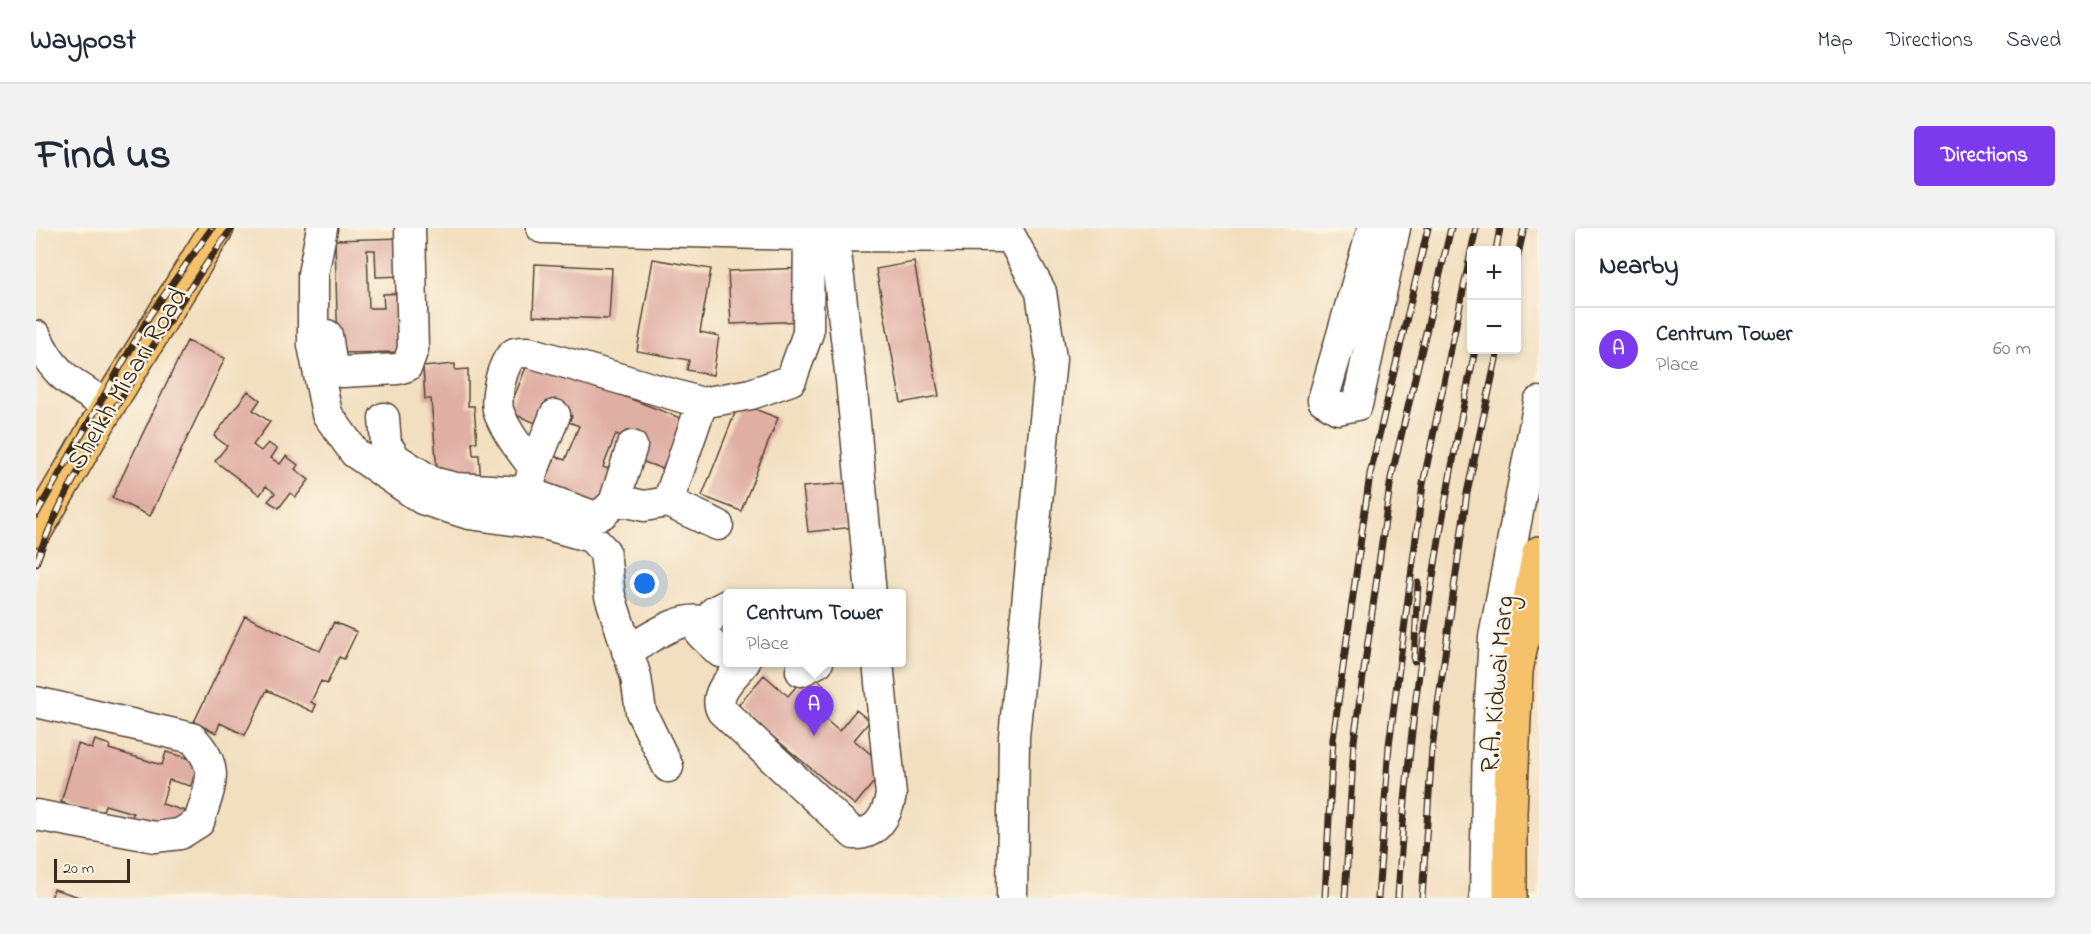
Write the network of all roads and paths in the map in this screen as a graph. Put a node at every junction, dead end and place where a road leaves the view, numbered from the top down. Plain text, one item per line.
1 (217, 228) edge
2 (322, 228) edge
3 (333, 228) edge
4 (410, 228) edge
5 (542, 228) edge
6 (1373, 228) edge
7 (1395, 228) edge
8 (1008, 232) edge
9 (822, 236) junction
10 (36, 336) edge
11 (791, 380) junction
12 (1539, 402) edge
13 (702, 403) junction
14 (108, 406) junction
15 (782, 409) dead end
16 (555, 416) dead end
17 (384, 418) dead end
18 (632, 446) dead end
19 (531, 480) junction
20 (668, 502) junction
21 (614, 503) junction
22 (718, 525) dead end
23 (36, 530) edge
24 (1539, 553) edge
25 (870, 589) edge
26 (704, 620) edge
27 (627, 651) junction
28 (723, 652) edge
29 (742, 667) edge
30 (878, 667) edge
31 (36, 702) edge
32 (668, 767) dead end
33 (36, 815) edge
34 (1012, 898) edge
35 (1485, 898) edge
36 (1510, 898) edge

1 - 14 main road, Sheikh Misari Road
2 - 27 street
3 - 4 street
5 - 9 street
6 - 7 street
8 - 9 street
8 - 34 street
9 - 11 street
9 - 25 street
10 - 14 street
11 - 13 street
11 - 15 street
12 - 35 street, R.A. Kidwai Marg
13 - 19 street
13 - 20 street
14 - 23 main road, Sheikh Misari Road
16 - 19 street
17 - 19 street
18 - 21 street
19 - 21 street
20 - 21 street
20 - 22 street
24 - 36 main road
26 - 27 street
26 - 28 street
27 - 32 street
29 - 30 street
31 - 33 street

